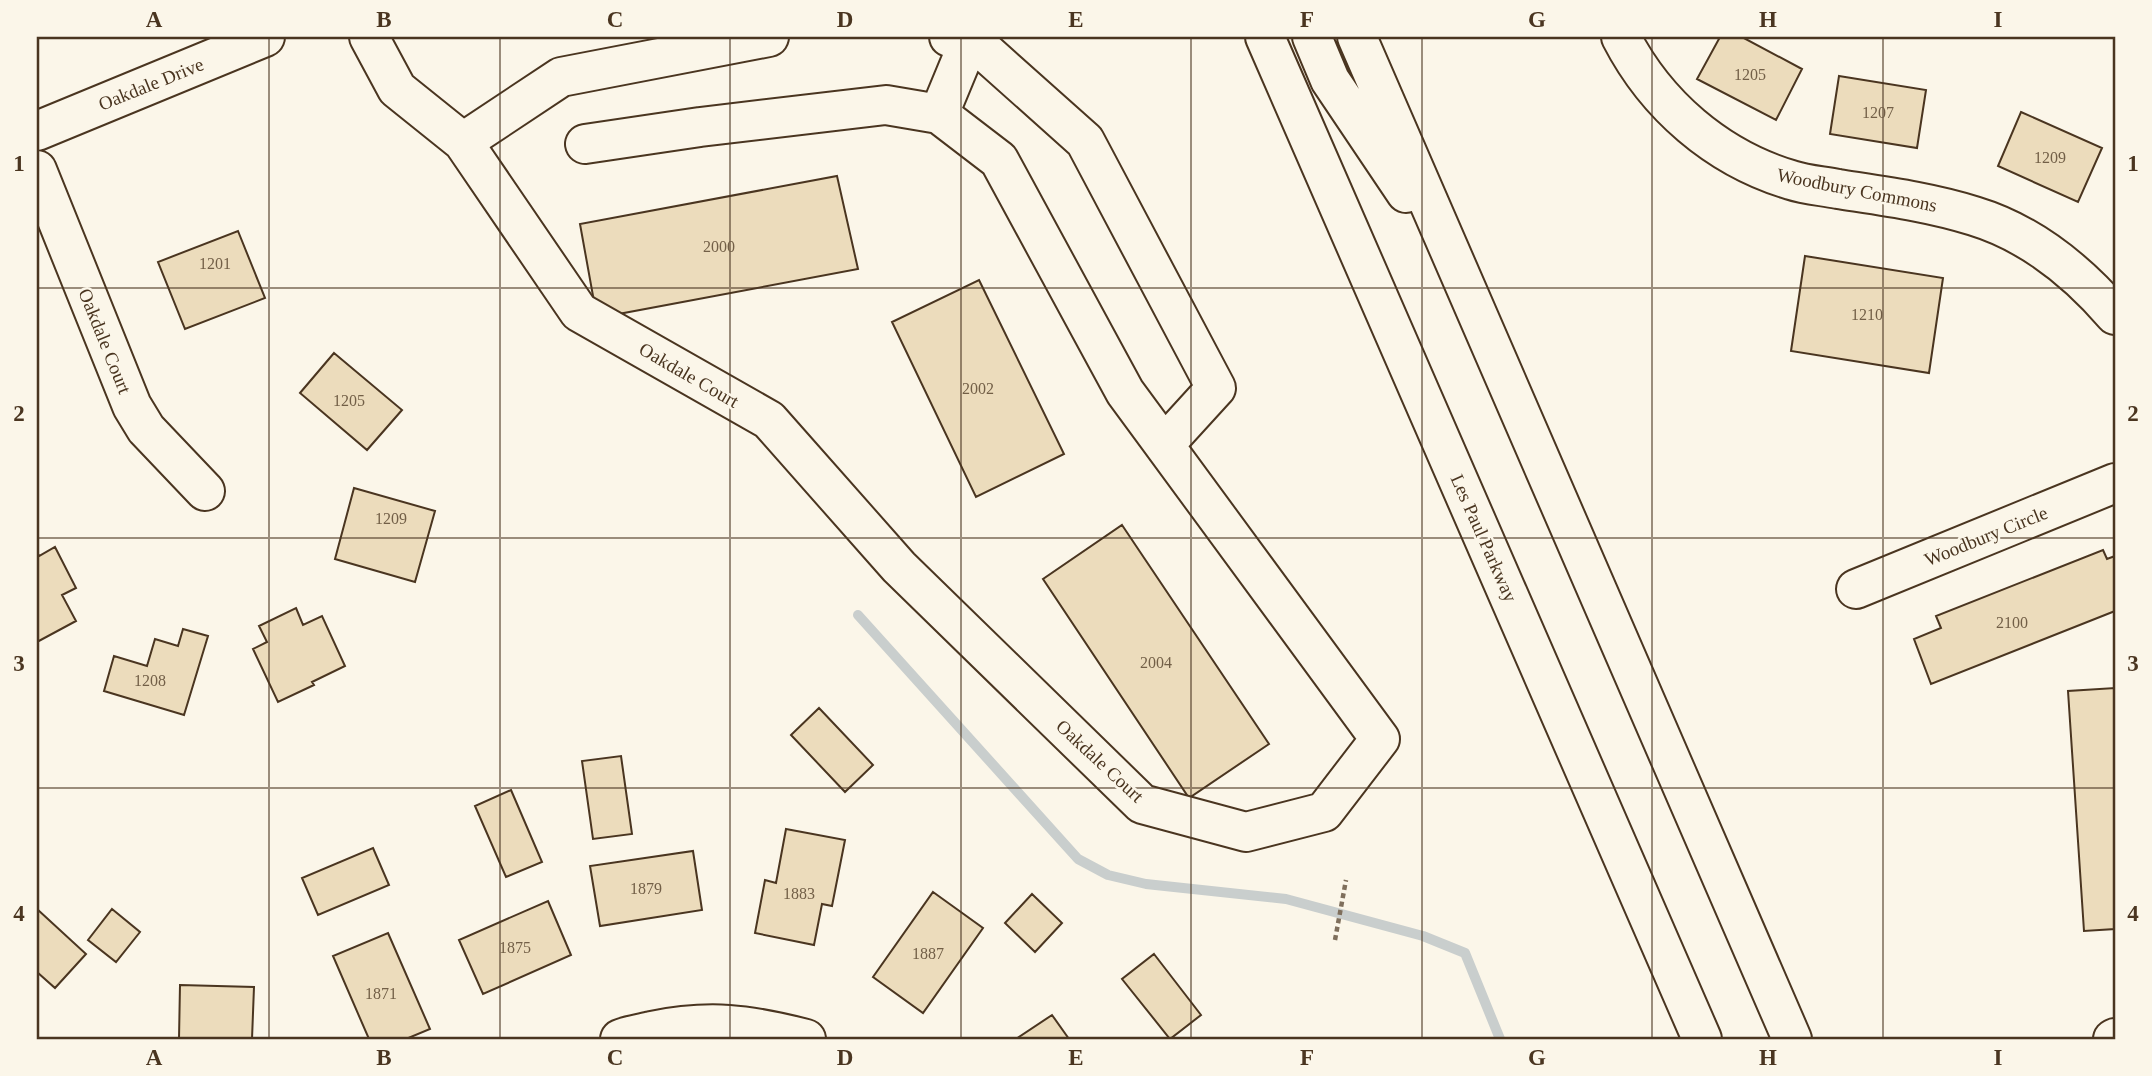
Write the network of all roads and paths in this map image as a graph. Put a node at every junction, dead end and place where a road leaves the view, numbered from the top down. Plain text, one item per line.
1 (265, 37) edge
2 (369, 37) edge
3 (769, 37) edge
4 (1265, 37) edge
5 (1312, 37) edge
6 (1357, 37) edge
7 (1621, 37) edge
8 (959, 40) edge
9 (185, 52) edge
10 (939, 114) junction
11 (37, 131) edge
12 (463, 142) junction
13 (585, 144) dead end
14 (37, 170) edge
15 (1458, 270) junction
16 (2115, 315) edge
17 (1164, 445) junction
18 (2115, 483) edge
19 (205, 491) dead end
20 (1856, 589) dead end
21 (1346, 880) dead end
22 (1335, 940) dead end
23 (620, 1039) edge
24 (806, 1039) edge
25 (1702, 1039) edge
26 (1792, 1039) edge

1 - 9 main road, Oakdale Drive
2 - 12 main road, Oakdale Court
3 - 12 main road
4 - 25 main road, Les Paul Parkway
5 - 15 main road
6 - 15 main road
7 - 16 main road, Woodbury Commons
8 - 10 main road
8 - 17 main road
9 - 11 main road, Oakdale Drive
10 - 13 main road
10 - 17 main road
12 - 17 main road, Oakdale Court
14 - 19 main road, Oakdale Court
15 - 26 main road
18 - 20 main road, Woodbury Circle
21 - 22 path
23 - 24 main road

